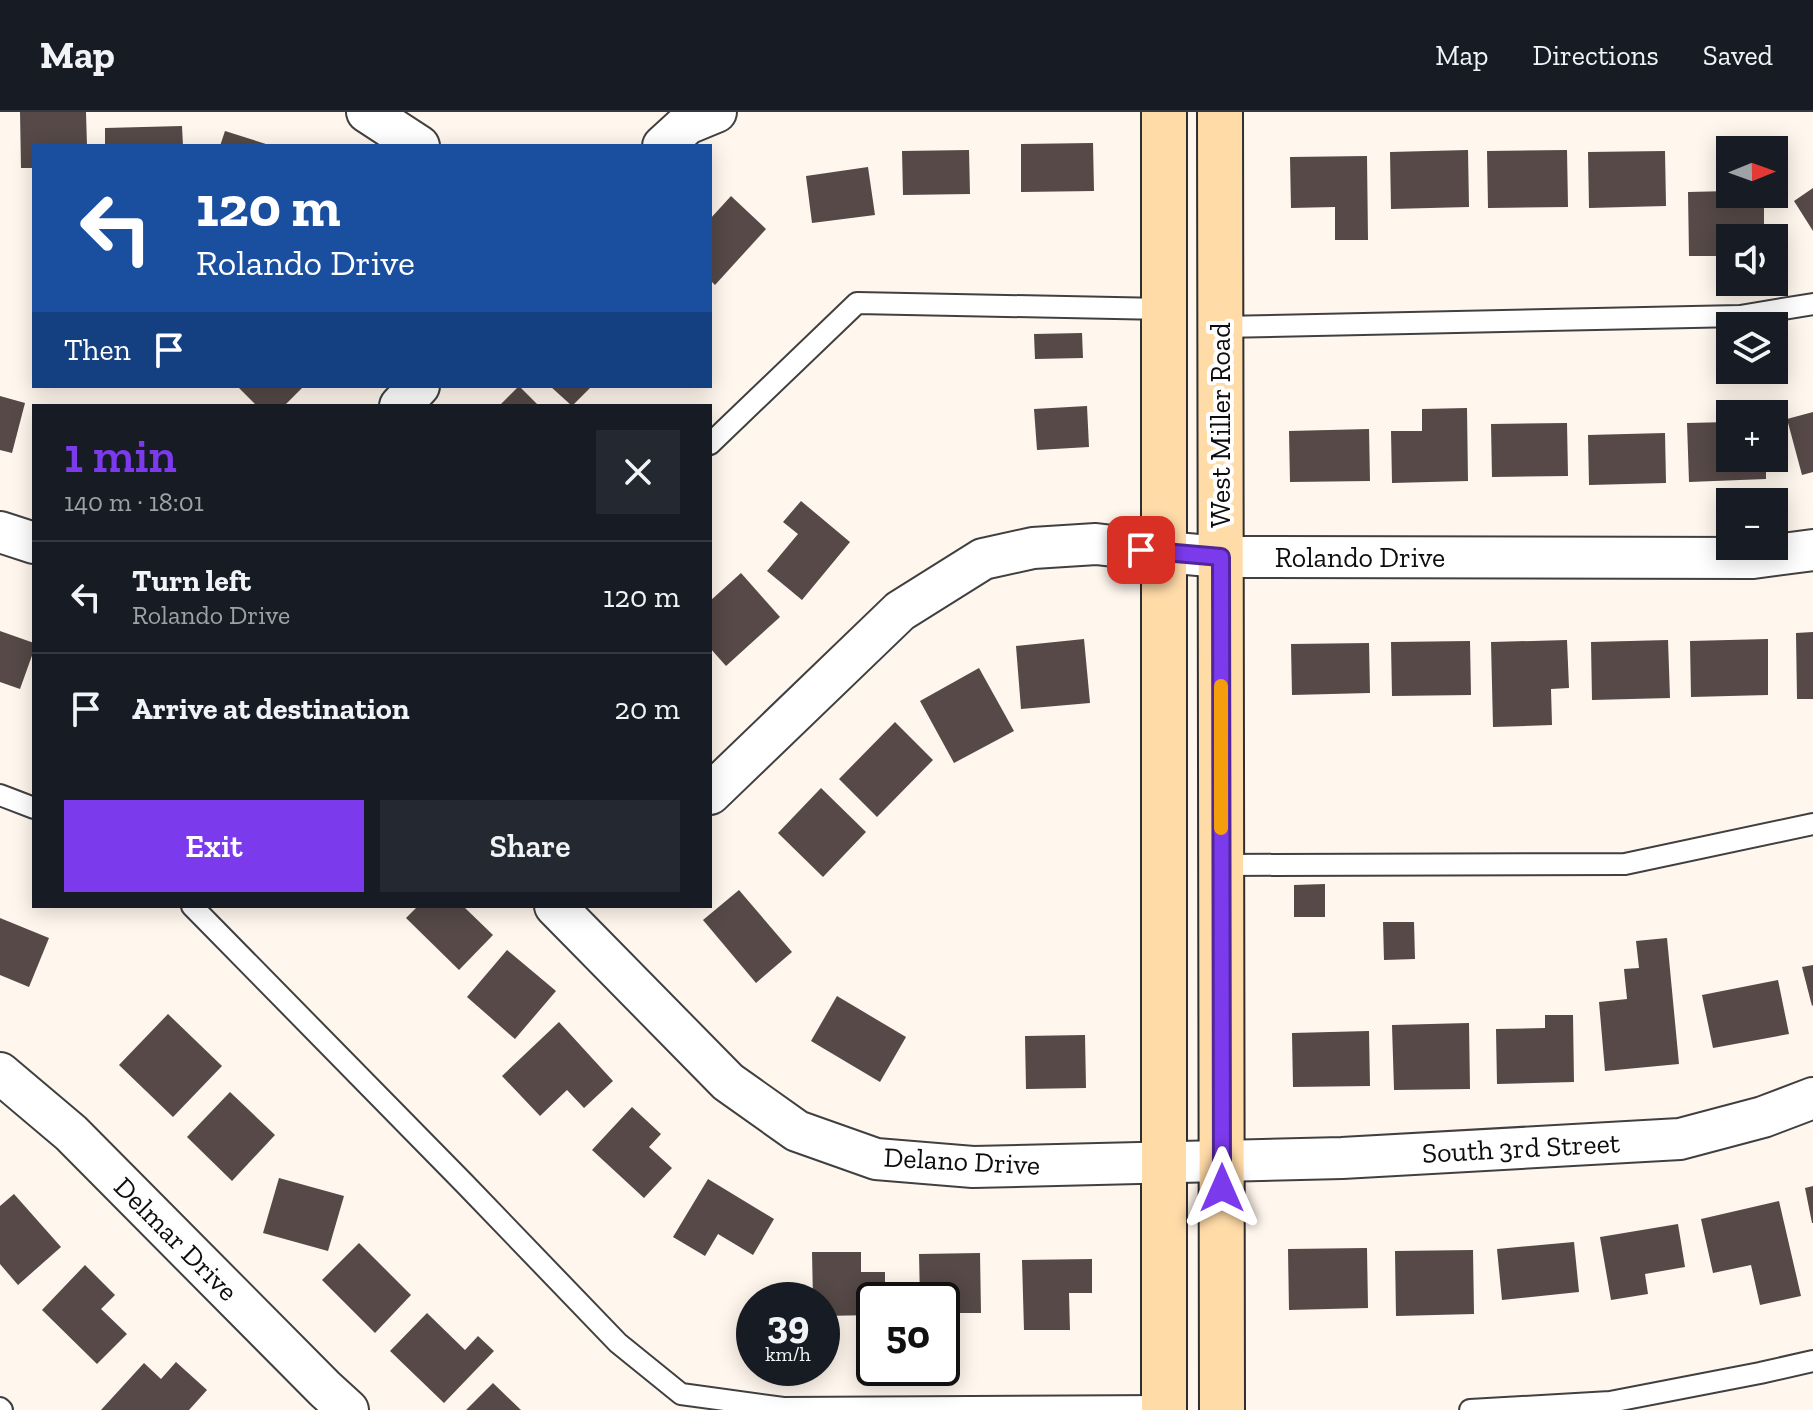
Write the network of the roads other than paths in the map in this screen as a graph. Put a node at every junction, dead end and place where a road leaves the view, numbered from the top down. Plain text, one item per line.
1 (367, 112) edge
2 (716, 112) edge
3 (1164, 112) edge
4 (1220, 112) edge
5 (416, 144) edge
6 (665, 144) edge
7 (1813, 304) edge
8 (1164, 309) junction
9 (1220, 327) junction
10 (417, 388) edge
11 (402, 404) edge
12 (712, 442) edge
13 (0, 532) edge
14 (32, 542) edge
15 (1813, 550) edge
16 (1164, 552) junction
17 (1221, 557) junction
18 (712, 792) edge
19 (0, 795) edge
20 (32, 807) edge
21 (1813, 824) edge
22 (1221, 865) junction
23 (194, 908) edge
24 (574, 912) edge
25 (0, 1073) edge
26 (1813, 1098) edge
27 (1222, 1160) junction
28 (1164, 1161) junction
29 (1813, 1361) edge
30 (1164, 1408) edge
31 (348, 1410) edge
32 (1222, 1410) edge
33 (1470, 1410) edge

1 - 5 street
2 - 6 street
3 - 8 main road, West Miller Road
4 - 9 main road, West Miller Road
7 - 9 lane
8 - 12 lane
8 - 16 main road, West Miller Road
9 - 17 main road, West Miller Road
10 - 11 street
13 - 14 street
15 - 17 street, Rolando Drive
16 - 17 street, Rolando Drive
16 - 18 street, Rolando Drive
16 - 28 main road, West Miller Road
17 - 22 main road, West Miller Road
19 - 20 lane
21 - 22 lane
22 - 27 main road, West Miller Road
23 - 30 lane
24 - 28 street, Delano Drive
25 - 31 street, Delmar Drive
26 - 27 street, South 3rd Street
27 - 28 street, Delano Drive
27 - 32 main road, West Miller Road
28 - 30 main road, West Miller Road
29 - 33 lane

